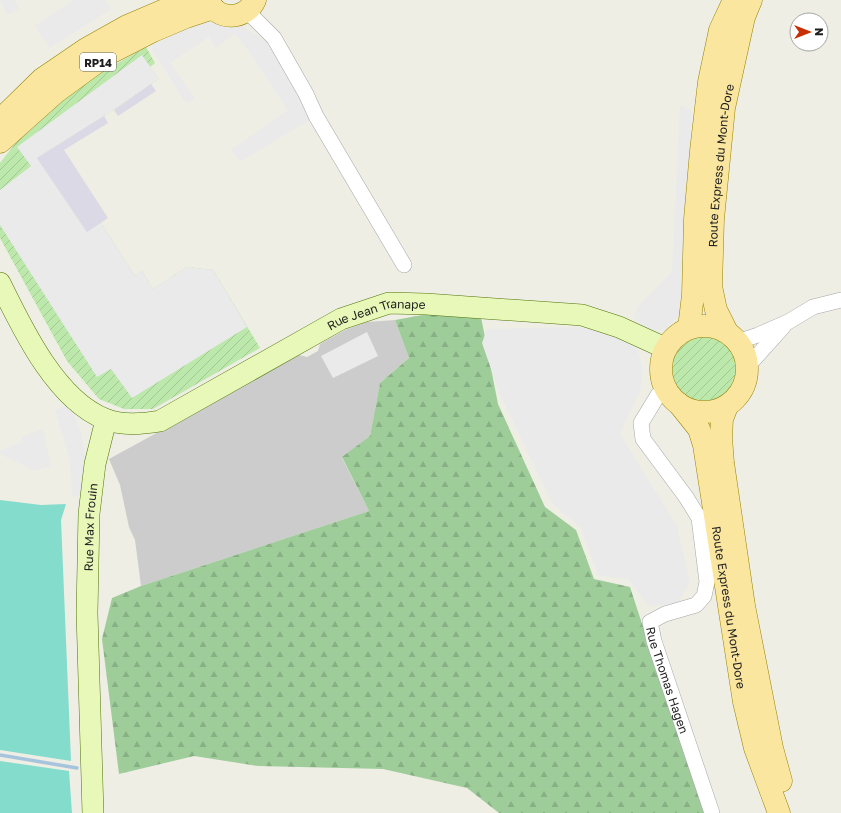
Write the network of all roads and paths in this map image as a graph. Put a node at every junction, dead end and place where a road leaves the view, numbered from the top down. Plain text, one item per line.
1 (188, 0) edge
2 (730, 0) edge
3 (734, 0) edge
4 (751, 0) edge
5 (210, 4) edge
6 (251, 6) edge
7 (720, 30) junction
8 (0, 120) edge
9 (0, 142) edge
10 (404, 265) dead end
11 (0, 283) edge
12 (841, 300) edge
13 (788, 322) junction
14 (689, 328) junction
15 (732, 336) junction
16 (665, 348) junction
17 (747, 367) junction
18 (672, 397) junction
19 (727, 406) junction
20 (106, 420) junction
21 (93, 813) edge
22 (712, 813) edge
23 (779, 813) edge
24 (789, 813) edge

1 - 8 main road, RP14
2 - 7 main road
3 - 7 main road, Route Express du Mont-Dore
4 - 15 main road, Route Express du Mont-Dore
5 - 6 main road
5 - 9 main road, RP14
6 - 10 street
7 - 14 main road, Route Express du Mont-Dore
11 - 20 main road
12 - 13 street
13 - 15 street
13 - 17 street
14 - 15 main road
14 - 16 main road
15 - 17 main road
16 - 18 main road
16 - 20 main road, Rue Jean Tranape
17 - 19 main road
18 - 19 main road
18 - 22 street, Rue Thomas Hagen
18 - 23 main road, Route Express du Mont-Dore
19 - 24 main road, Route Express du Mont-Dore
20 - 21 main road, Rue Max Frouin

